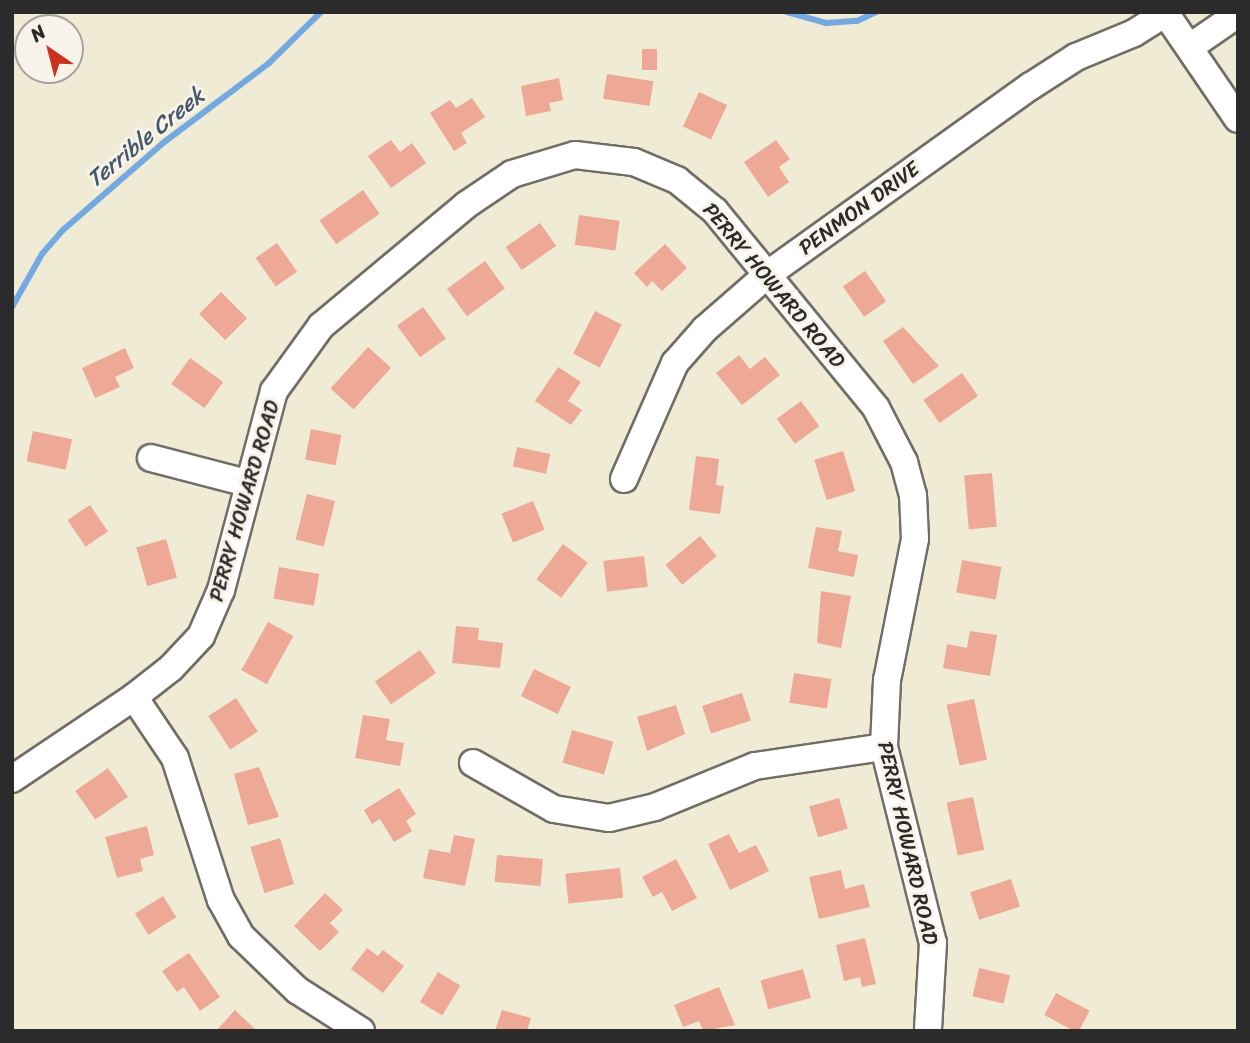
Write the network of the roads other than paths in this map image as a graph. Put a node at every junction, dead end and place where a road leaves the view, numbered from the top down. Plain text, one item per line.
1 (1167, 13) edge
2 (1238, 14) edge
3 (1190, 47) junction
4 (1238, 119) edge
5 (768, 274) junction
6 (151, 458) dead end
7 (624, 479) dead end
8 (247, 483) junction
9 (134, 696) junction
10 (884, 747) junction
11 (473, 763) dead end
12 (12, 779) edge
13 (360, 1031) edge
14 (928, 1031) edge

1 - 3 street
1 - 5 street, PENMON DRIVE
2 - 3 street
3 - 4 street
5 - 7 street, PENMON DRIVE
5 - 8 street, PERRY HOWARD ROAD
5 - 10 street, PERRY HOWARD ROAD
6 - 8 street
8 - 9 street, PERRY HOWARD ROAD
9 - 12 street, PERRY HOWARD ROAD
9 - 13 street
10 - 11 street
10 - 14 street, PERRY HOWARD ROAD

